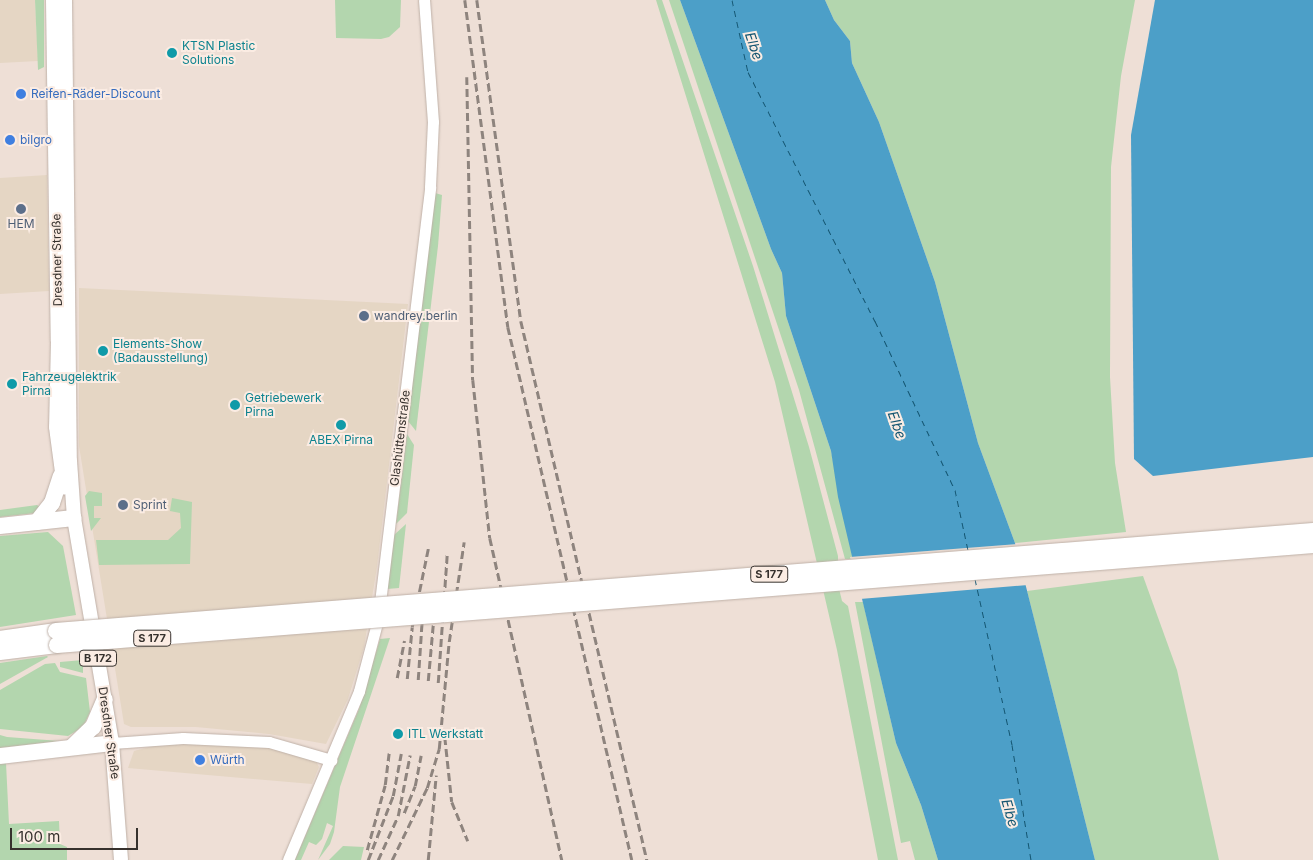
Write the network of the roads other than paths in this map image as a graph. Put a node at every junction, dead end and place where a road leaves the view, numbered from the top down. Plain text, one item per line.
1 (53, 0) edge
2 (65, 0) edge
3 (424, 0) edge
4 (65, 478) junction
5 (74, 518) junction
6 (37, 522) junction
7 (0, 526) edge
8 (1313, 531) edge
9 (1313, 545) edge
10 (57, 638) junction
11 (0, 639) edge
12 (0, 654) edge
13 (105, 699) junction
14 (112, 743) junction
15 (73, 746) junction
16 (0, 756) edge
17 (331, 760) junction
18 (121, 860) edge
19 (288, 860) edge

1 - 4 main road, Dresdner Straße
2 - 4 main road, Dresdner Straße
3 - 17 street, Glashüttenstraße
4 - 5 main road, Dresdner Straße / B 172
4 - 6 highway
5 - 6 highway
5 - 13 main road, Dresdner Straße / B 172
6 - 7 highway
8 - 10 highway, S 177, bridge
9 - 10 highway, S 177, bridge
10 - 11 highway
10 - 12 highway
13 - 14 main road, Dresdner Straße / B 172
13 - 15 highway
14 - 15 highway
14 - 17 street
14 - 18 main road, Dresdner Straße / B 172
15 - 16 highway
17 - 19 street, Glashüttenstraße

